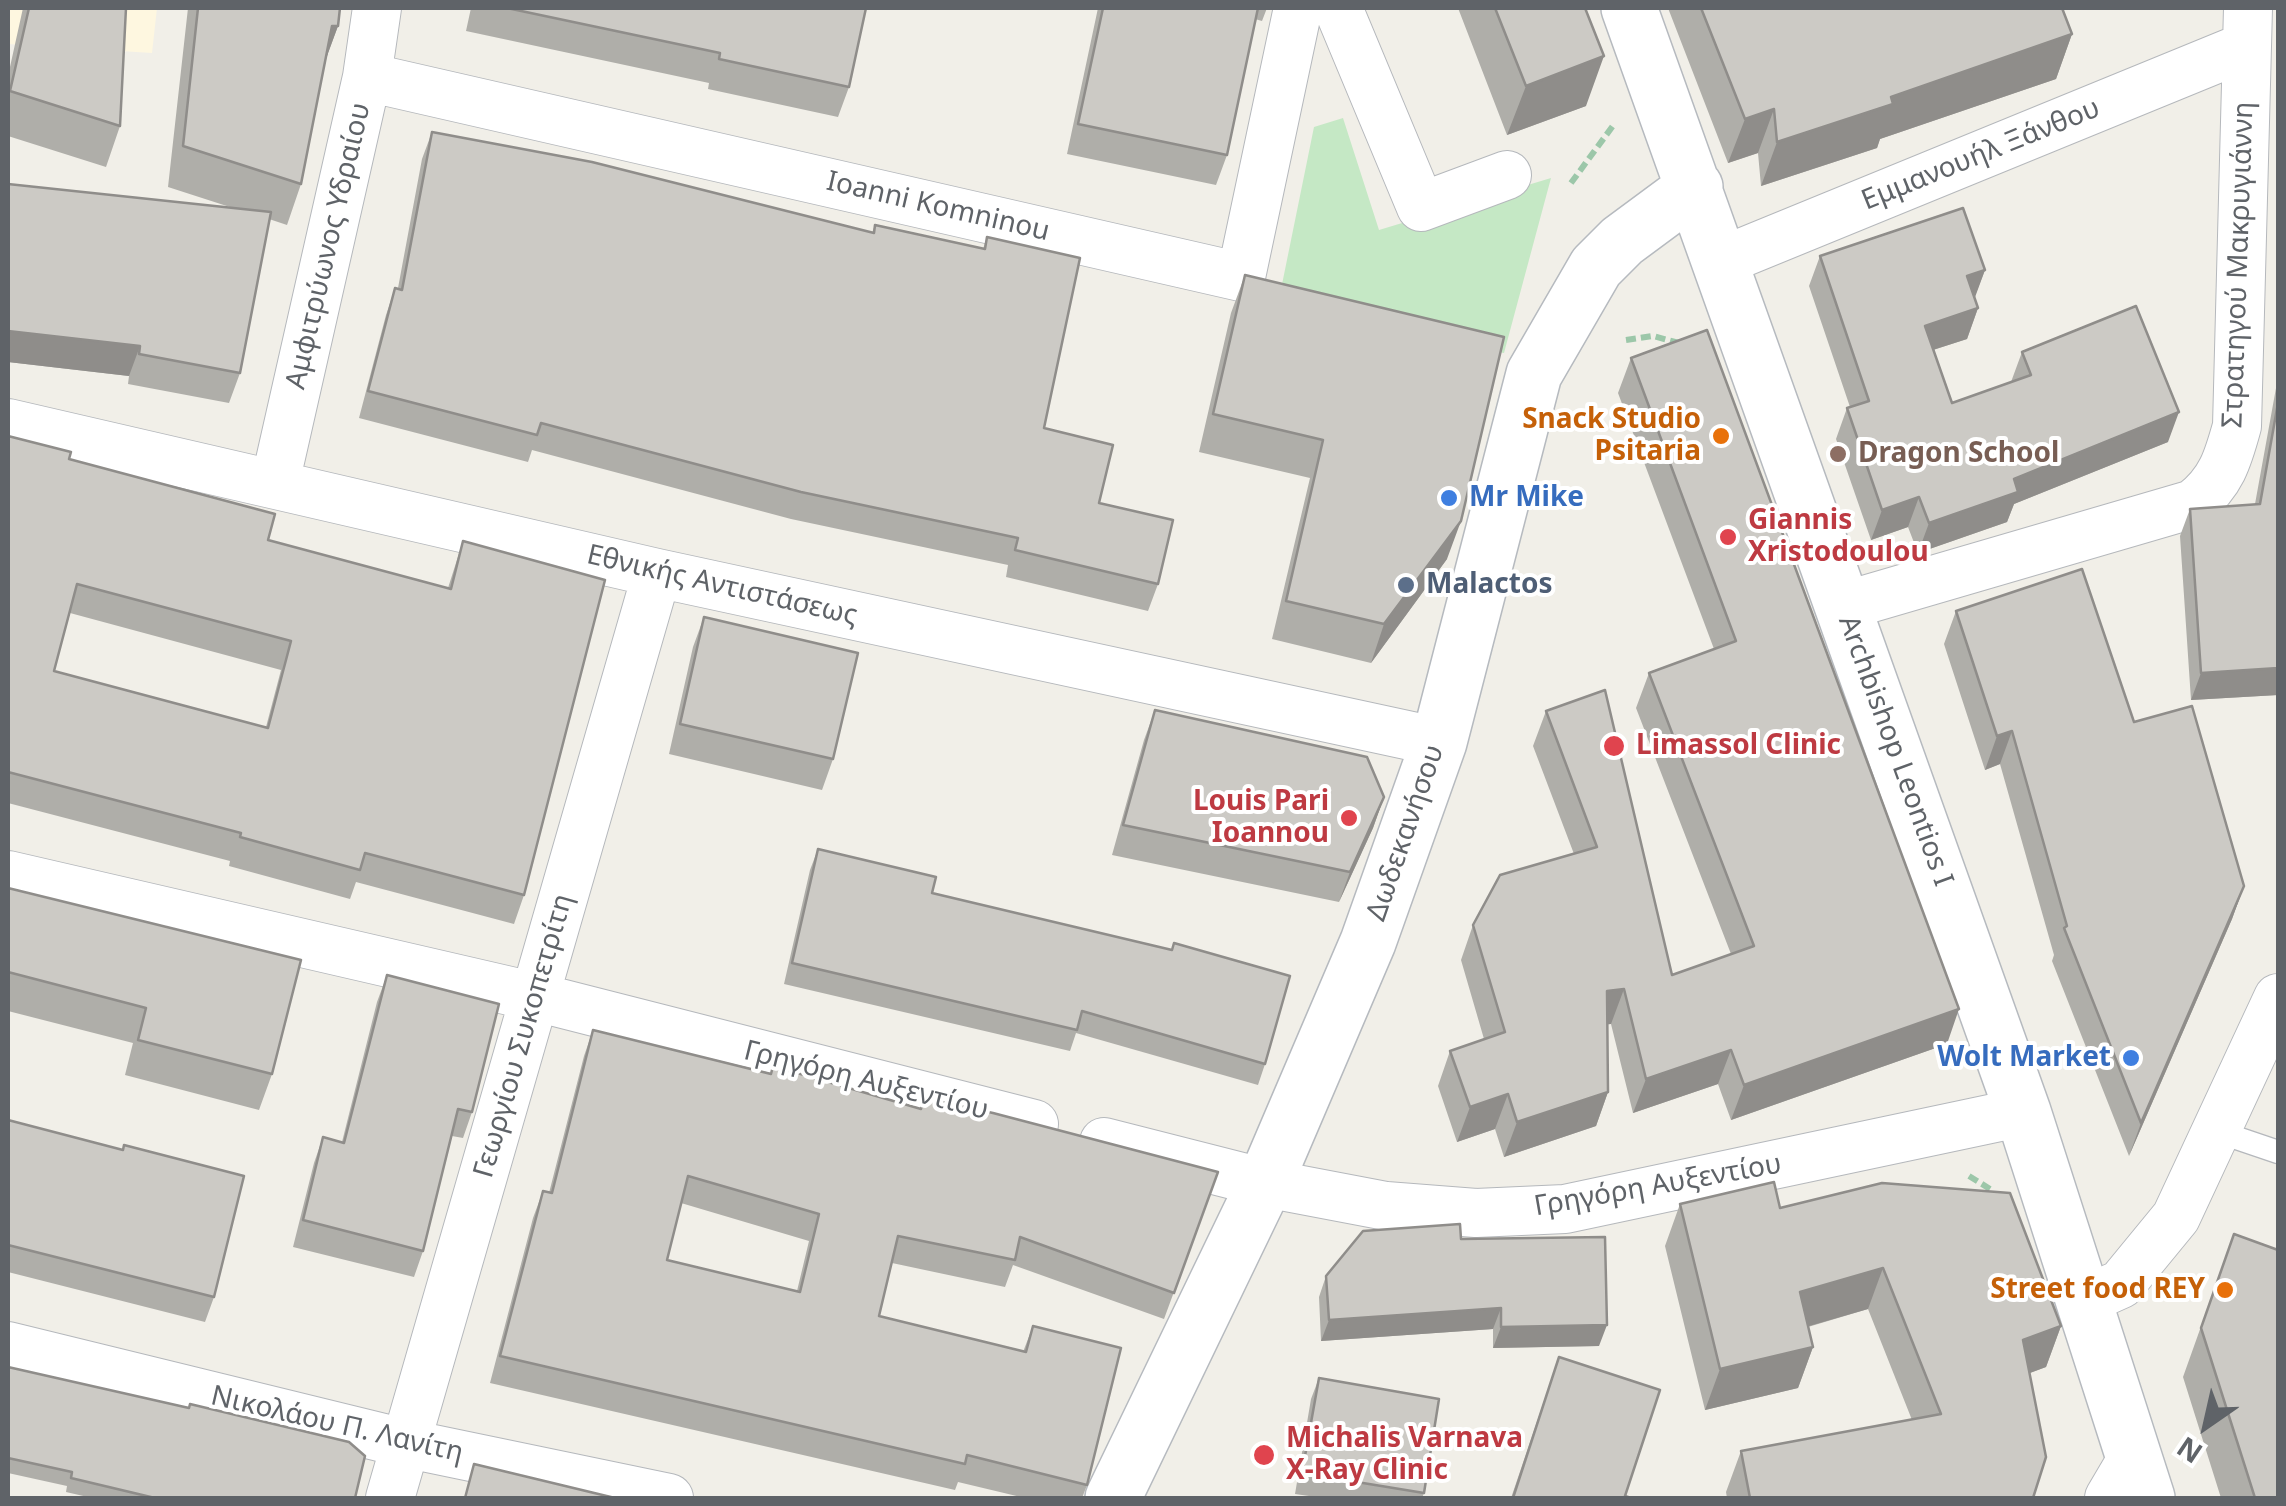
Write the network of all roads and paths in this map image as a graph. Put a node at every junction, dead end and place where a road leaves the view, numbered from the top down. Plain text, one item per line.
1 (377, 8) edge
2 (1298, 8) edge
3 (1338, 8) edge
4 (1630, 8) edge
5 (2247, 27) edge
6 (368, 77) junction
7 (1507, 175) dead end
8 (1695, 187) junction
9 (1718, 263) junction
10 (8, 422) edge
11 (276, 483) junction
12 (657, 573) junction
13 (1844, 606) junction
14 (1439, 742) junction
15 (8, 875) edge
16 (536, 997) junction
17 (2278, 998) edge
18 (2023, 1112) junction
19 (2218, 1132) junction
20 (2278, 1152) edge
21 (1265, 1184) junction
22 (2083, 1300) junction
23 (8, 1346) edge
24 (404, 1443) junction
25 (2129, 1485) edge
26 (390, 1498) edge
27 (669, 1498) edge
28 (1112, 1498) edge

1 - 6 street, Αμφιτρύωνος Υδραίου
2 - 6 street, Ioanni Komninou
3 - 7 street
4 - 8 main road, Archbishop Leontios I
5 - 9 street, Εμμανουήλ Ξάνθου
5 - 13 street, Στρατηγού Μακρυγιάννη
6 - 11 street, Αμφιτρύωνος Υδραίου
8 - 9 main road, Archbishop Leontios I
8 - 14 main road, Δωδεκανήσου
9 - 13 main road, Archbishop Leontios I
10 - 11 street, Εθνικής Αντιστάσεως
11 - 12 street, Εθνικής Αντιστάσεως
12 - 14 street, Εθνικής Αντιστάσεως
12 - 16 street, Γεωργίου Συκοπετρίτη
13 - 18 main road, Archbishop Leontios I
14 - 21 main road, Δωδεκανήσου
15 - 16 street, Γρηγόρη Αυξεντίου
16 - 21 street, Γρηγόρη Αυξεντίου
16 - 24 street, Γεωργίου Συκοπετρίτη
17 - 19 street
18 - 21 street, Γρηγόρη Αυξεντίου
18 - 22 main road, Archbishop Leontios I
19 - 20 lane
19 - 22 street
21 - 28 main road, Δωδεκανήσου
22 - 25 main road, Archbishop Leontios I
23 - 24 street, Νικολάου Π. Λανίτη
24 - 26 street, Γεωργίου Συκοπετρίτη
24 - 27 street, Νικολάου Π. Λανίτη

